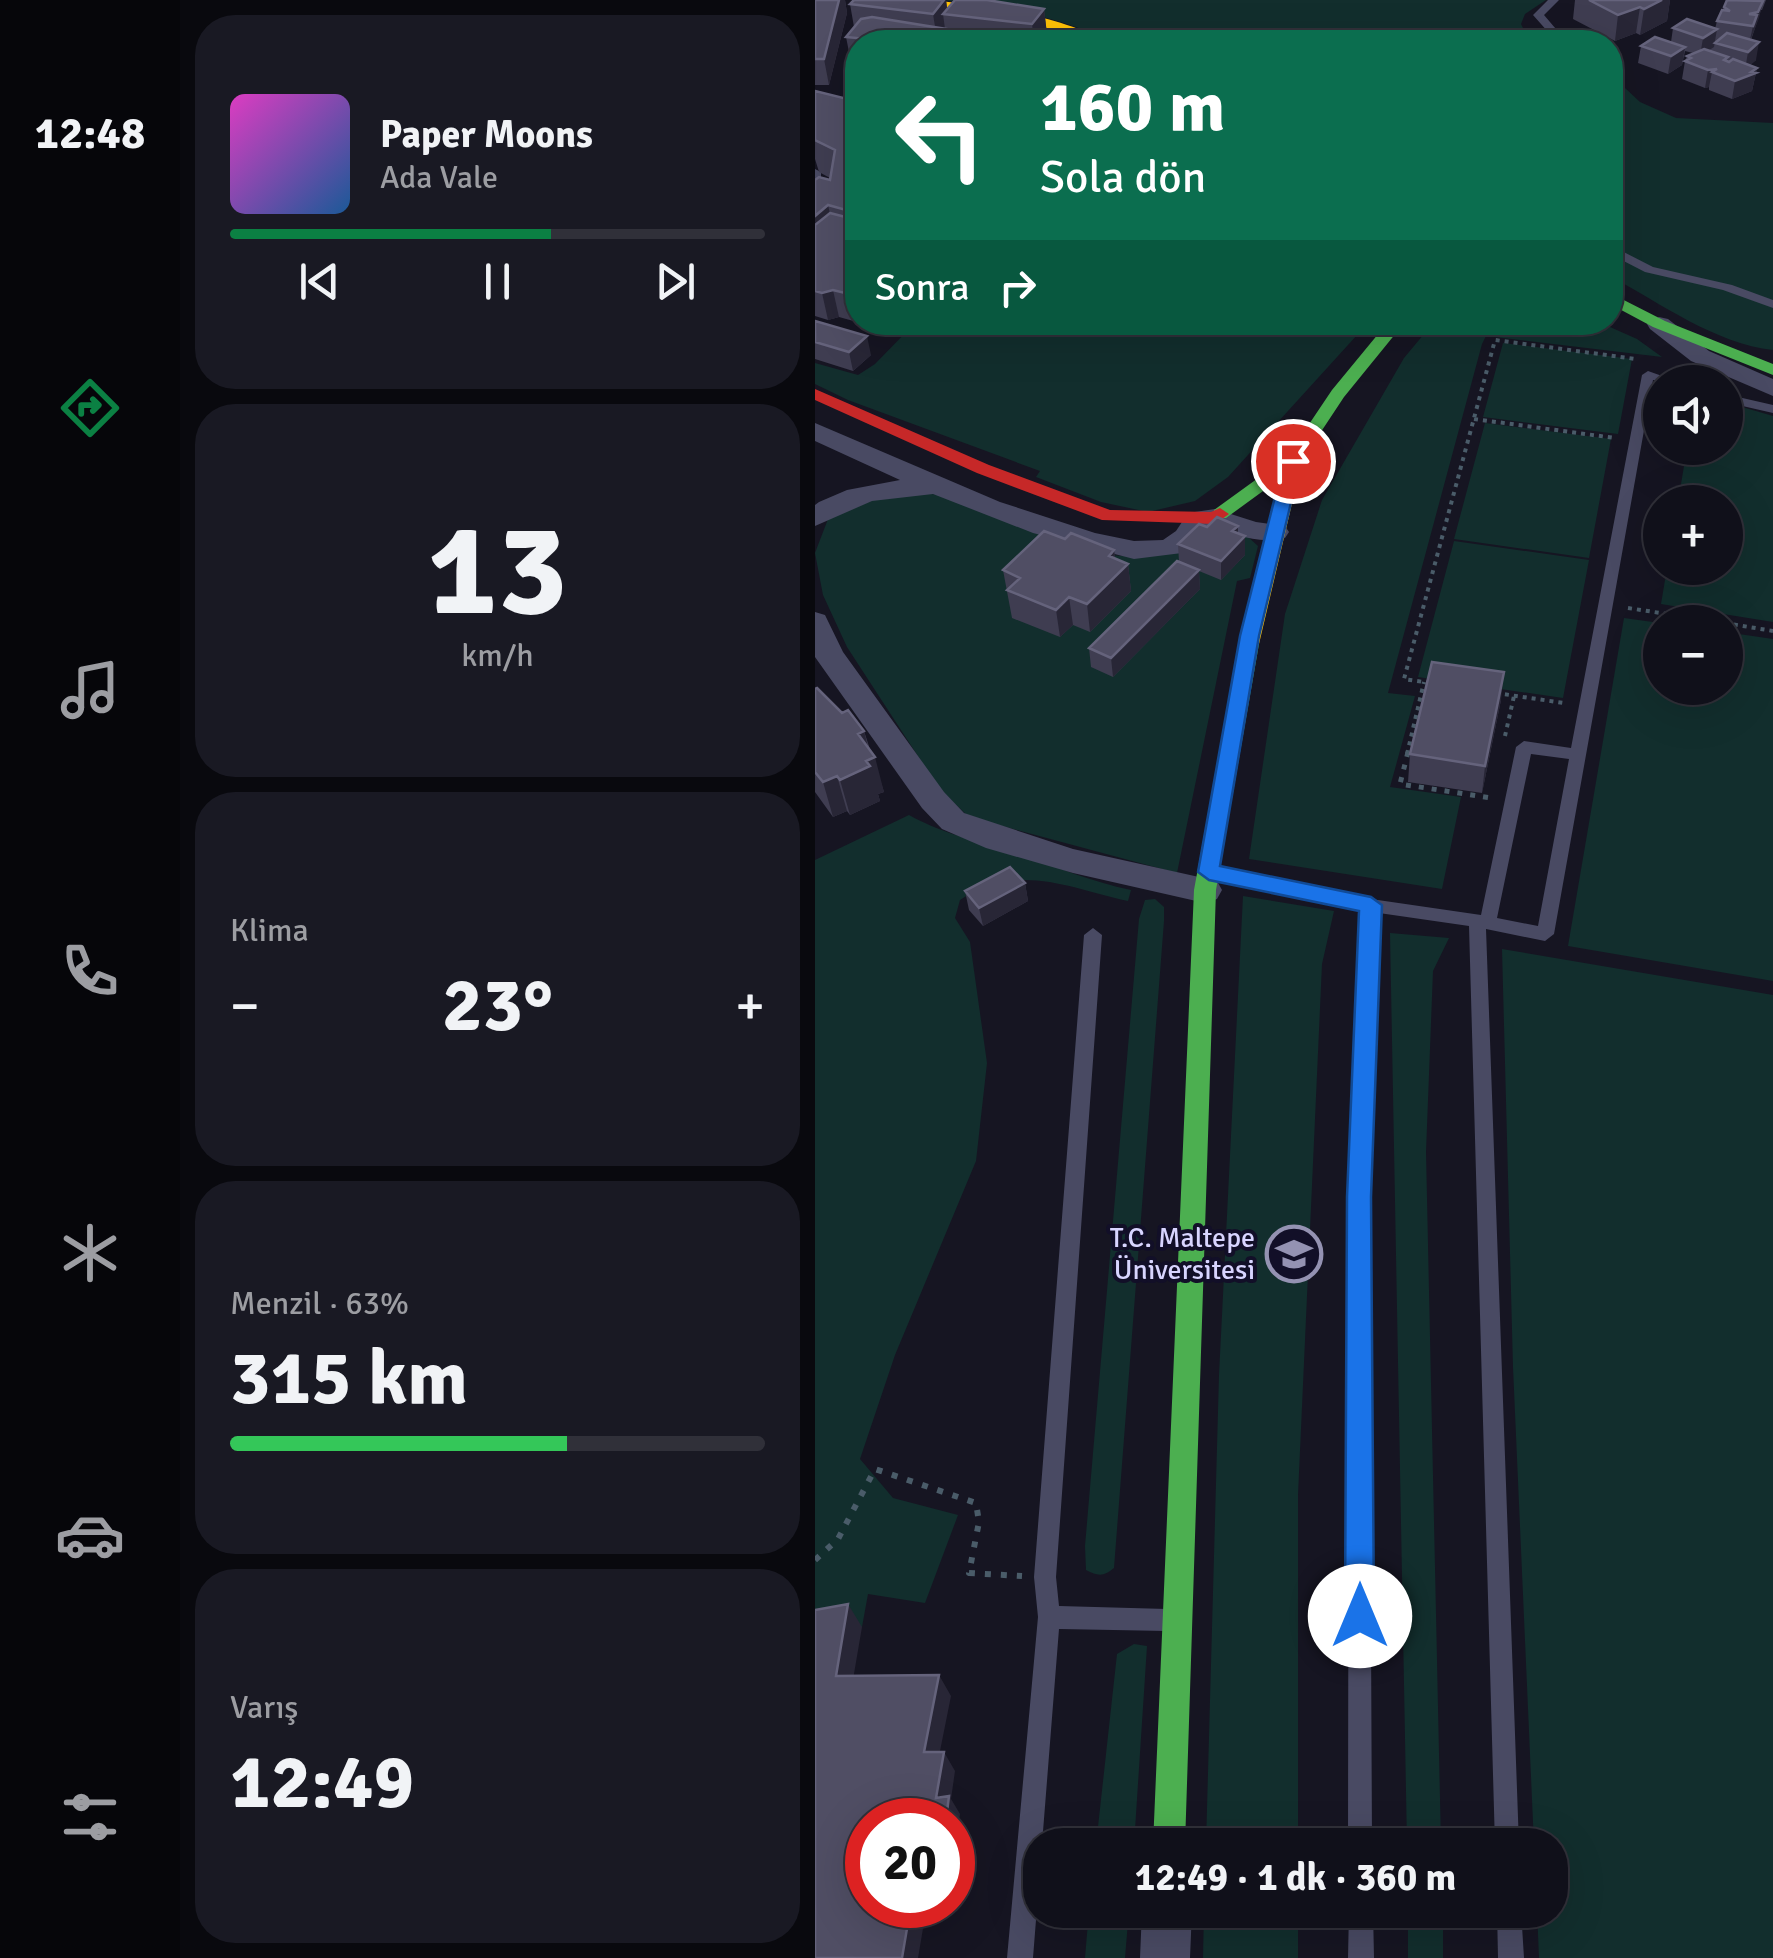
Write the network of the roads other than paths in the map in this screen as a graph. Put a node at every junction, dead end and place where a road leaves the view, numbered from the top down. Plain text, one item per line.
1 (918, 0) edge
2 (1554, 0) edge
3 (1063, 30) edge
4 (1551, 30) edge
5 (815, 172) edge
6 (815, 182) edge
7 (1623, 259) edge
8 (1773, 304) edge
9 (1623, 305) edge
10 (1659, 324) junction
11 (1386, 335) edge
12 (1773, 370) edge
13 (1773, 388) edge
14 (815, 394) edge
15 (1643, 398) edge
16 (1743, 402) edge
17 (1773, 409) edge
18 (815, 431) edge
19 (847, 446) junction
20 (815, 450) edge
21 (1293, 461) junction
22 (938, 486) junction
23 (815, 517) edge
24 (1207, 518) junction
25 (1275, 532) junction
26 (815, 622) edge
27 (1577, 755) junction
28 (1207, 881) junction
29 (1371, 905) junction
30 (1483, 922) junction
31 (1093, 935) dead end
32 (1049, 1617) junction
33 (1177, 1620) junction
34 (1170, 1828) edge
35 (1360, 1828) edge
36 (1507, 1828) edge
37 (1166, 1928) edge
38 (1361, 1928) edge
39 (1510, 1928) edge
40 (1020, 1958) edge
41 (1165, 1958) edge
42 (1361, 1958) edge
43 (1511, 1958) edge

1 - 3 street
2 - 4 lane
5 - 6 lane
7 - 8 lane
9 - 10 street
10 - 12 street
10 - 13 street
11 - 21 street
14 - 24 street
15 - 27 lane
16 - 17 lane
18 - 19 street
19 - 20 street
19 - 22 street
21 - 24 street
21 - 25 street
22 - 23 street
22 - 24 street
24 - 25 street
25 - 28 street
26 - 28 street
27 - 30 lane
27 - 30 lane
28 - 29 lane
28 - 33 street
29 - 30 lane
29 - 35 lane
30 - 36 lane
31 - 32 lane
32 - 33 lane
32 - 40 lane
33 - 34 street
37 - 41 street
38 - 42 lane
39 - 43 lane

